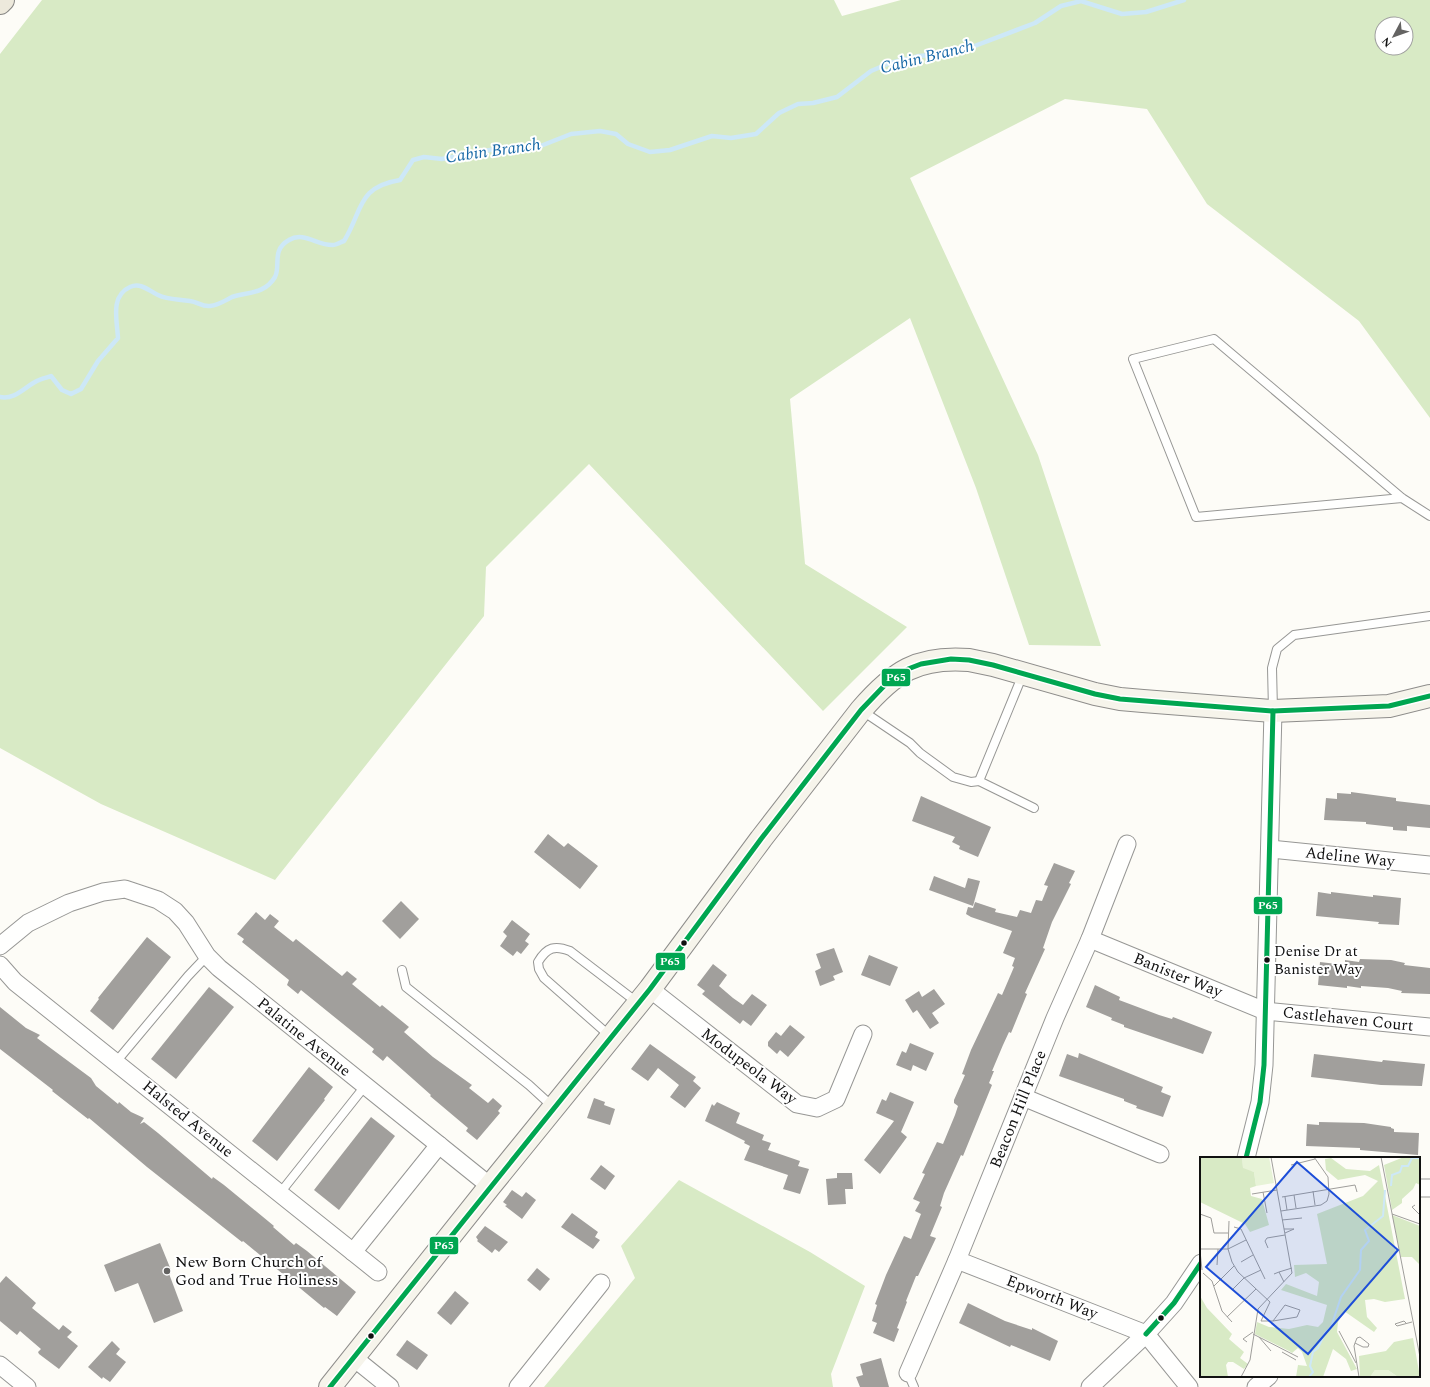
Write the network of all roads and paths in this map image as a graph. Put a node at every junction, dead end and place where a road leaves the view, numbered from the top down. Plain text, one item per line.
1 (3, 0) edge
2 (0, 4) edge
3 (1402, 498) junction
4 (1430, 516) edge
5 (1430, 616) edge
6 (1023, 674) junction
7 (1430, 696) edge
8 (862, 710) junction
9 (1273, 710) junction
10 (979, 781) junction
11 (1034, 808) dead end
12 (1127, 844) dead end
13 (1270, 849) junction
14 (1430, 865) edge
15 (1090, 939) junction
16 (0, 946) edge
17 (207, 956) junction
18 (0, 964) edge
19 (402, 970) dead end
20 (644, 996) junction
21 (1265, 1011) junction
22 (1430, 1027) edge
23 (863, 1034) dead end
24 (611, 1037) junction
25 (116, 1062) junction
26 (365, 1086) junction
27 (1023, 1097) junction
28 (554, 1108) junction
29 (440, 1145) junction
30 (1160, 1154) dead end
31 (1246, 1157) edge
32 (490, 1186) junction
33 (280, 1193) junction
34 (353, 1252) junction
35 (958, 1260) junction
36 (1200, 1265) edge
37 (378, 1272) dead end
38 (601, 1283) dead end
39 (1146, 1334) junction
40 (354, 1358) junction
41 (0, 1365) edge
42 (1268, 1377) edge
43 (911, 1380) edge
44 (27, 1387) edge
45 (330, 1387) edge
46 (390, 1387) edge
47 (518, 1387) edge
48 (1090, 1387) edge
49 (1189, 1387) edge
50 (1256, 1387) edge

1 - 2 main road
3 - 3 lane
3 - 4 lane
5 - 9 lane
6 - 8 street
6 - 9 street
6 - 10 lane
7 - 9 street
8 - 10 lane
8 - 20 street
9 - 13 street
10 - 11 lane
12 - 15 street, Beacon Hill Place
13 - 14 street, Adeline Way
13 - 21 street
15 - 21 street, Banister Way
15 - 27 street, Beacon Hill Place
16 - 17 street, Palatine Avenue
17 - 25 lane
17 - 26 street, Palatine Avenue
18 - 25 street, Halsted Avenue
19 - 28 lane
20 - 23 street, Modupeola Way
20 - 24 street
20 - 24 lane
21 - 22 street, Castlehaven Court
21 - 31 street
24 - 28 street
25 - 33 street, Halsted Avenue
26 - 29 street, Palatine Avenue
26 - 33 lane
27 - 30 street
27 - 35 street, Beacon Hill Place
28 - 32 street
29 - 32 street, Palatine Avenue
29 - 34 street
32 - 40 street
33 - 34 street, Halsted Avenue
34 - 37 street, Halsted Avenue
35 - 39 street, Epworth Way
35 - 43 street, Beacon Hill Place
36 - 39 street
38 - 47 street
39 - 48 street
39 - 49 street
40 - 45 street
40 - 46 street
41 - 44 street
42 - 50 street

